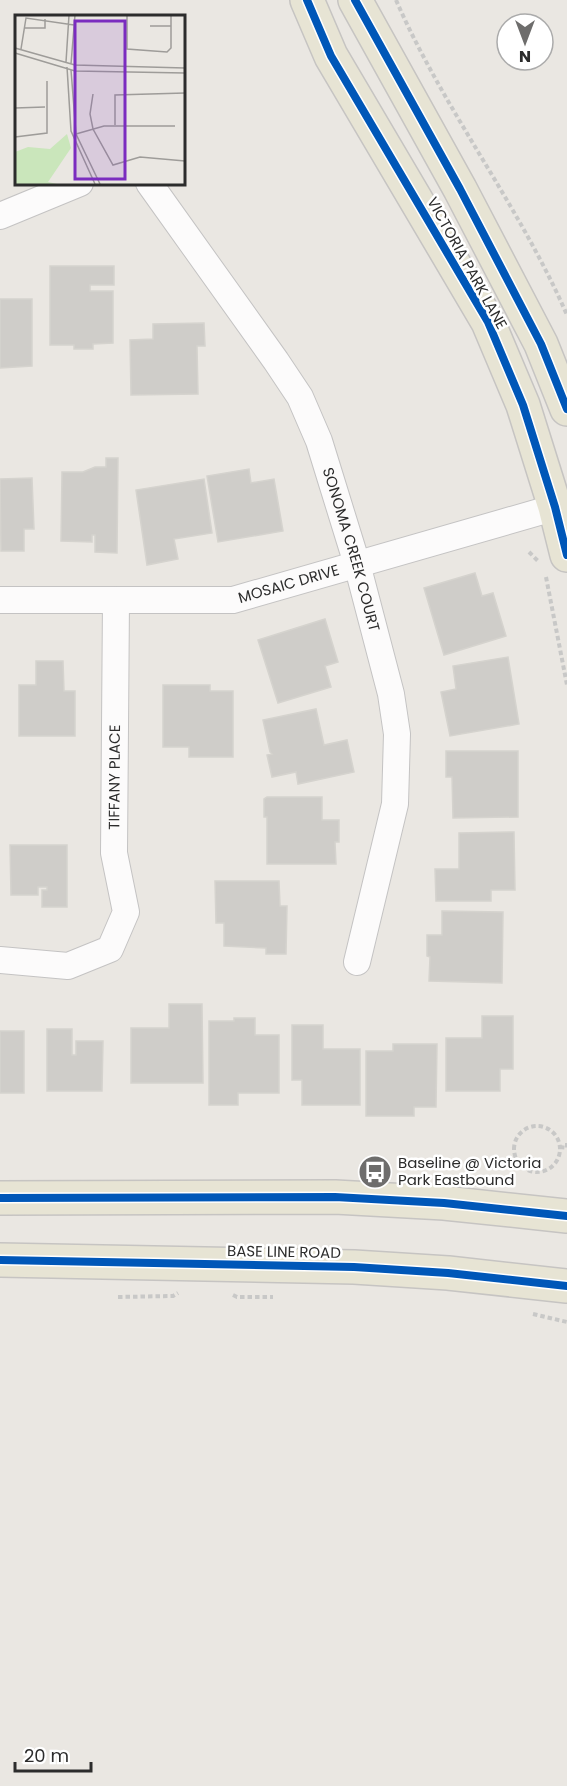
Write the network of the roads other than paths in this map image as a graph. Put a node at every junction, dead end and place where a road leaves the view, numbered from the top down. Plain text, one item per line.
1 (307, 0) edge
2 (355, 0) edge
3 (78, 184) edge
4 (149, 184) edge
5 (0, 216) edge
6 (567, 409) edge
7 (561, 505) edge
8 (567, 555) edge
9 (357, 564) junction
10 (0, 600) edge
11 (116, 600) junction
12 (0, 960) edge
13 (357, 962) dead end
14 (0, 1198) edge
15 (567, 1216) edge
16 (0, 1260) edge
17 (567, 1286) edge

1 - 7 main road, VICTORIA PARK LANE
2 - 6 main road, VICTORIA PARK LANE
3 - 5 street
4 - 9 street, SONOMA CREEK COURT
7 - 8 main road, VICTORIA PARK LANE
7 - 9 street, MOSAIC DRIVE
9 - 11 street, MOSAIC DRIVE
9 - 13 street, SONOMA CREEK COURT
10 - 11 street, MOSAIC DRIVE
11 - 12 street, TIFFANY PLACE
14 - 15 main road
16 - 17 main road, BASE LINE ROAD

